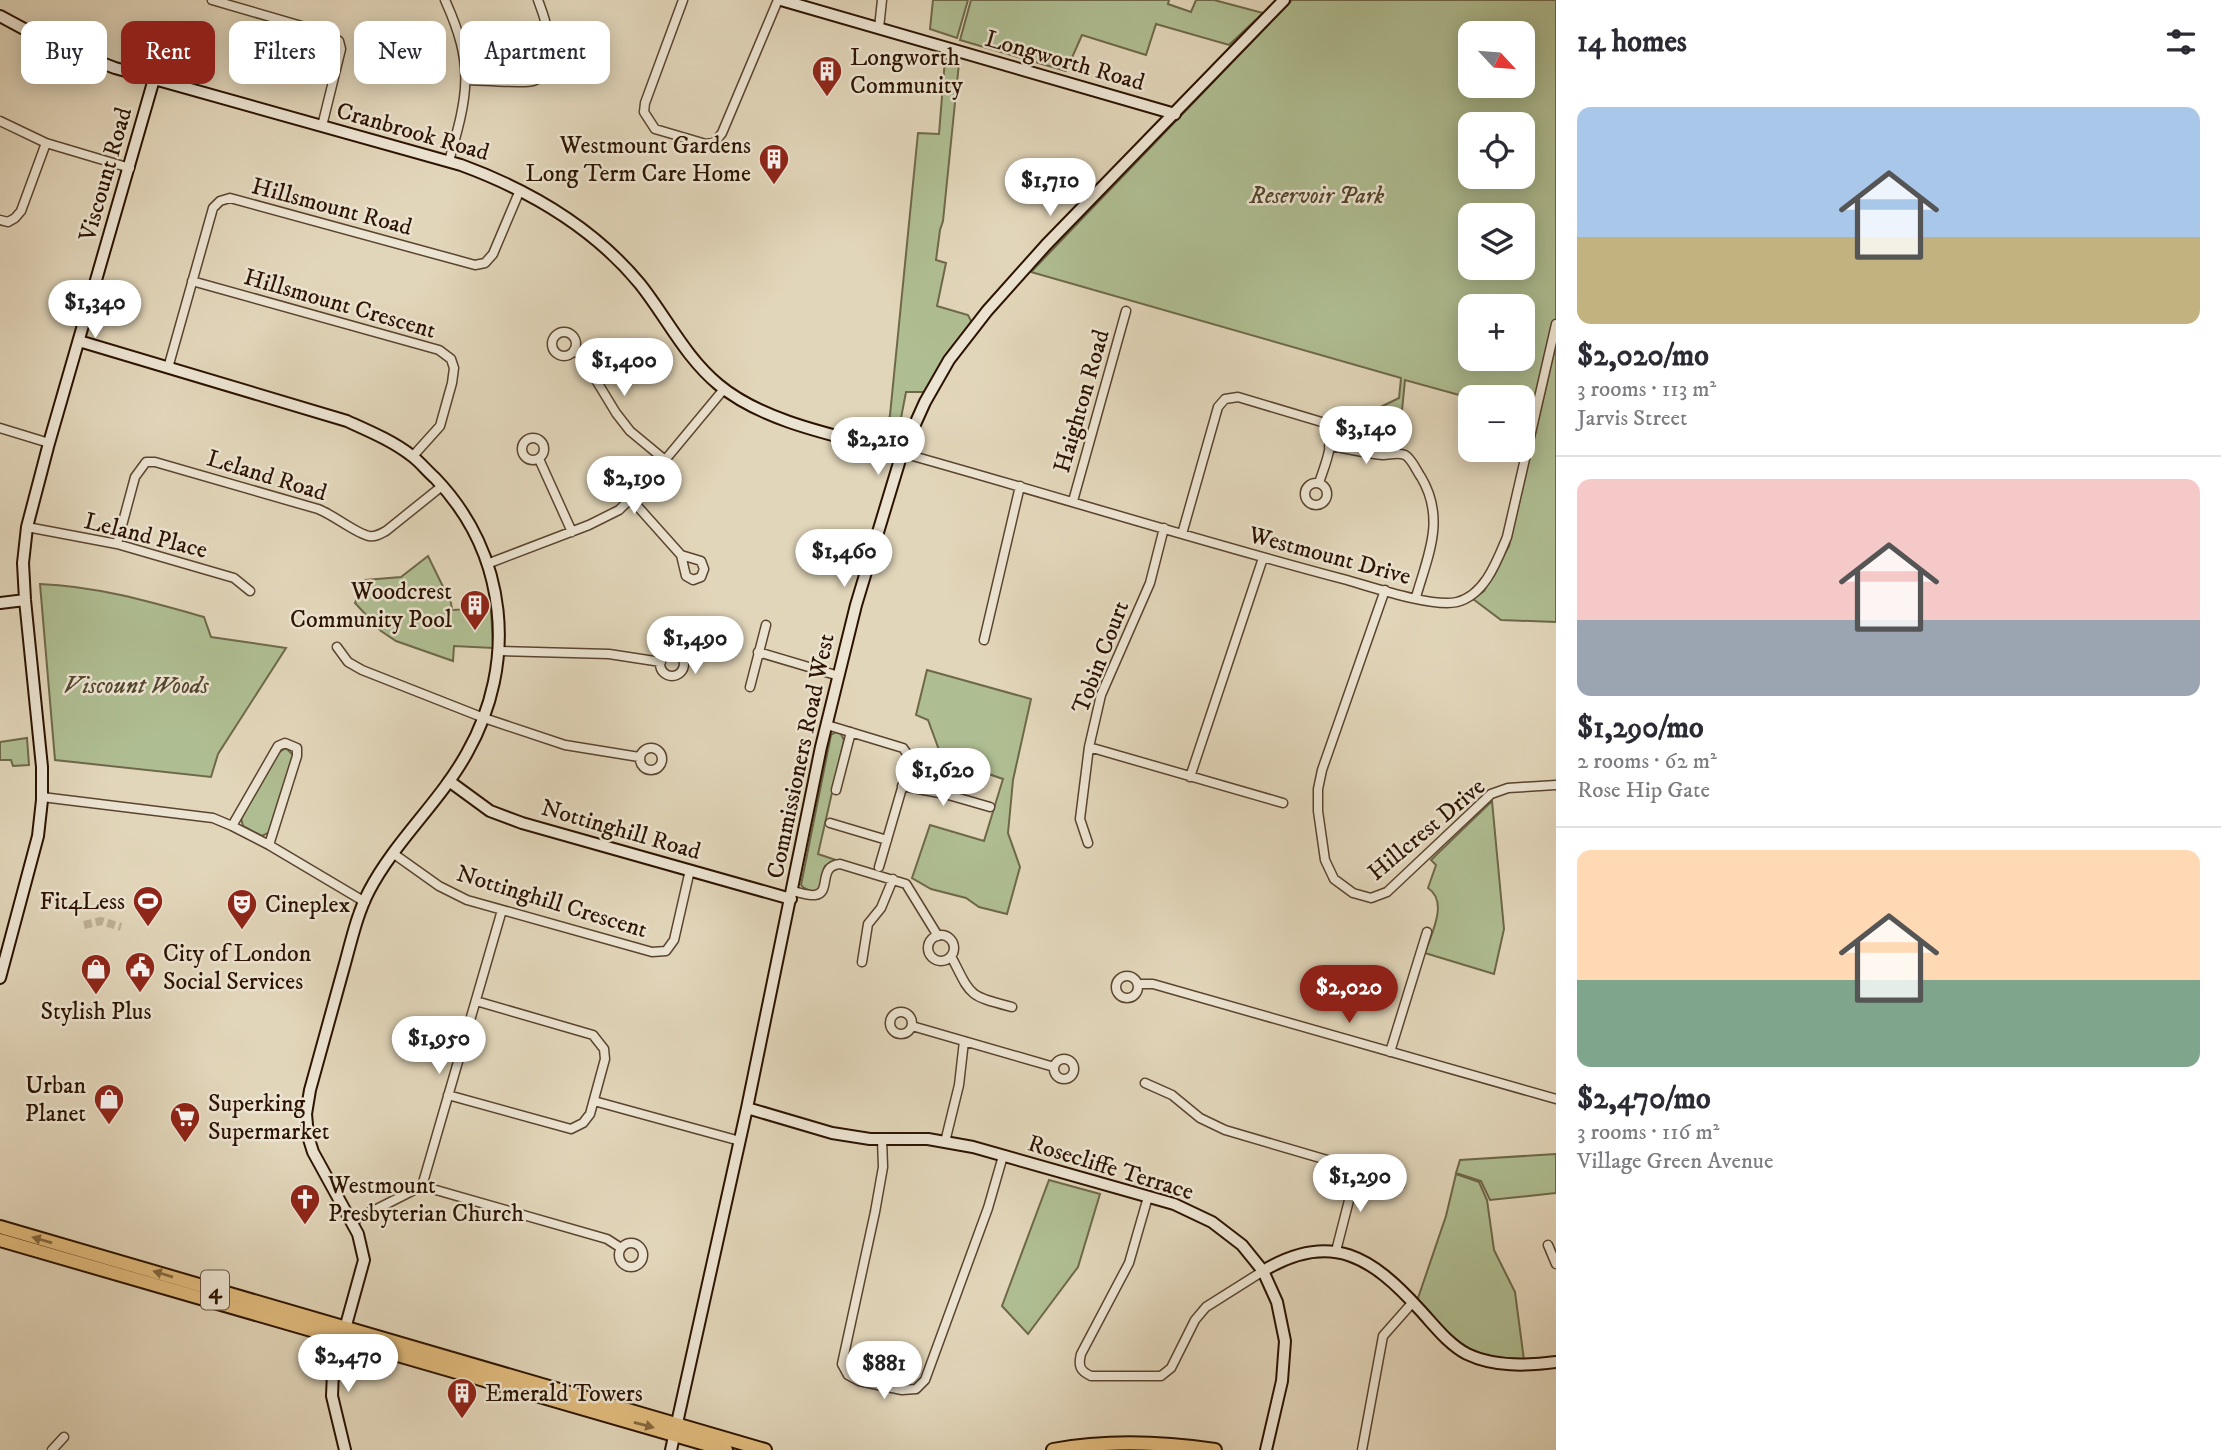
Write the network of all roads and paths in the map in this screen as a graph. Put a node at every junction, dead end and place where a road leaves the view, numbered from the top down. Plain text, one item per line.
1 (212, 0) edge
2 (445, 0) edge
3 (538, 0) edge
4 (683, 0) edge
5 (780, 0) edge
6 (882, 0) edge
7 (1284, 0) edge
8 (0, 16) edge
9 (544, 21) edge
10 (879, 28) junction
11 (460, 39) edge
12 (121, 70) edge
13 (154, 84) edge
14 (173, 84) edge
15 (466, 84) edge
16 (1175, 114) junction
17 (0, 121) edge
18 (322, 126) junction
19 (46, 143) junction
20 (449, 162) junction
21 (130, 168) junction
22 (520, 190) junction
23 (0, 220) edge
24 (192, 281) junction
25 (1126, 311) dead end
26 (1556, 324) edge
27 (79, 341) junction
28 (574, 350) dead end
29 (168, 368) junction
30 (724, 389) junction
31 (0, 428) edge
32 (49, 443) junction
33 (1329, 446) junction
34 (902, 453) junction
35 (413, 456) junction
36 (539, 459) dead end
37 (665, 460) junction
38 (1319, 482) dead end
39 (442, 486) junction
40 (1020, 486) junction
41 (631, 499) junction
42 (1073, 501) junction
43 (27, 527) junction
44 (1164, 528) junction
45 (572, 532) junction
46 (1182, 534) junction
47 (117, 544) junction
48 (681, 555) dead end
49 (1264, 558) junction
50 (487, 564) junction
51 (1385, 590) junction
52 (250, 591) dead end
53 (1416, 597) junction
54 (24, 600) junction
55 (0, 603) edge
56 (765, 625) dead end
57 (984, 640) dead end
58 (337, 647) dead end
59 (498, 651) junction
60 (758, 652) junction
61 (661, 662) dead end
62 (839, 676) junction
63 (750, 687) dead end
64 (484, 719) junction
65 (827, 725) junction
66 (851, 732) junction
67 (1088, 747) junction
68 (639, 757) dead end
69 (1190, 777) junction
70 (449, 781) junction
71 (1556, 785) edge
72 (902, 786) junction
73 (836, 790) dead end
74 (42, 797) junction
75 (1283, 803) dead end
76 (990, 807) dead end
77 (830, 823) dead end
78 (232, 826) junction
79 (887, 840) junction
80 (1088, 843) dead end
81 (269, 845) junction
82 (394, 854) junction
83 (879, 867) dead end
84 (690, 870) junction
85 (893, 879) junction
86 (792, 895) junction
87 (365, 902) junction
88 (502, 910) junction
89 (1427, 932) dead end
90 (938, 936) junction
91 (951, 956) junction
92 (862, 962) dead end
93 (0, 978) edge
94 (1138, 985) dead end
95 (476, 1001) junction
96 (1012, 1007) dead end
97 (912, 1026) dead end
98 (964, 1041) junction
99 (1391, 1052) junction
100 (1054, 1067) dead end
101 (1145, 1083) dead end
102 (448, 1095) junction
103 (1556, 1099) edge
104 (594, 1101) junction
105 (747, 1108) junction
106 (882, 1139) junction
107 (740, 1142) junction
108 (945, 1142) junction
109 (1003, 1156) junction
110 (1357, 1169) junction
111 (1400, 1185) dead end
112 (422, 1186) junction
113 (1148, 1197) junction
114 (351, 1222) junction
115 (0, 1227) edge
116 (0, 1240) edge
117 (1548, 1245) dead end
118 (621, 1248) dead end
119 (1336, 1251) junction
120 (1556, 1264) edge
121 (1264, 1271) junction
122 (1413, 1301) junction
123 (344, 1333) junction
124 (1556, 1362) edge
125 (676, 1429) junction
126 (64, 1437) dead end
127 (52, 1450) edge
128 (345, 1450) edge
129 (671, 1450) edge
130 (726, 1450) edge
131 (765, 1450) edge
132 (1053, 1450) edge
133 (1215, 1450) edge
134 (1266, 1450) edge
135 (1362, 1450) edge

1 - 18 street
2 - 11 street
3 - 9 street
4 - 5 street
5 - 10 street, Longworth Road
6 - 10 street
7 - 16 street, Commissioners Road West
8 - 12 street, Cranbrook Road
10 - 16 street, Longworth Road
13 - 21 street, Viscount Road
14 - 18 street, Cranbrook Road
15 - 20 street
16 - 34 street, Commissioners Road West
17 - 19 street
18 - 20 street, Cranbrook Road
19 - 21 street
19 - 23 street
20 - 22 street, Cranbrook Road
21 - 27 street, Viscount Road
22 - 24 street, Hillsmount Road
22 - 30 street, Cranbrook Road
24 - 29 street, Hillsmount Road
24 - 35 street, Hillsmount Crescent
25 - 42 street, Haighton Road
26 - 53 street, Westmount Drive
27 - 29 street
27 - 32 street, Viscount Road
28 - 37 street
29 - 35 street
30 - 34 street, Cranbrook Road
30 - 37 street
31 - 32 street
32 - 43 street, Viscount Road
33 - 38 street
33 - 46 street
33 - 53 street
34 - 40 street, Westmount Drive
34 - 62 street, Commissioners Road West
35 - 39 street
36 - 45 street
37 - 41 street
39 - 47 street, Leland Road
39 - 50 street
40 - 42 street, Westmount Drive
40 - 57 street
41 - 45 street
41 - 48 street
42 - 44 street, Westmount Drive
43 - 47 street, Leland Place
43 - 54 street, Viscount Road
44 - 46 street, Westmount Drive
44 - 67 street, Tobin Court
45 - 50 street
46 - 49 street, Westmount Drive
47 - 52 street, Leland Place
49 - 51 street, Westmount Drive
49 - 69 street
50 - 59 street
51 - 53 street, Westmount Drive
51 - 71 street, Hillcrest Drive
54 - 55 street
54 - 74 street, Viscount Road
56 - 60 street
58 - 64 street
59 - 61 street
59 - 64 street
60 - 62 street
60 - 63 street
62 - 65 street, Commissioners Road West
64 - 68 street
64 - 70 street
65 - 66 street
65 - 86 street, Commissioners Road West
66 - 72 street
66 - 73 street
67 - 69 street
67 - 80 street, Tobin Court
69 - 75 street
70 - 82 street
70 - 84 street, Nottinghill Road
72 - 76 street
72 - 79 street
74 - 78 street
74 - 93 street, Viscount Road
77 - 79 street
78 - 81 street
78 - 81 street
79 - 83 street
81 - 87 street
82 - 87 street
82 - 88 street, Nottinghill Crescent
84 - 86 street, Nottinghill Road
84 - 88 street, Nottinghill Crescent
85 - 86 street
85 - 90 street
85 - 92 street
86 - 105 street, Commissioners Road West
87 - 114 street
88 - 95 street
89 - 99 street
90 - 91 street
90 - 91 street
91 - 96 street
94 - 99 street
95 - 102 street
95 - 104 street
97 - 98 street
98 - 100 street
98 - 108 street
99 - 103 street
101 - 110 street
102 - 104 street
102 - 112 street
104 - 107 street
105 - 106 street, Rosecliffe Terrace
105 - 107 street, Commissioners Road West
106 - 108 street, Rosecliffe Terrace
106 - 109 street
107 - 125 street, Commissioners Road West
108 - 109 street, Rosecliffe Terrace
109 - 113 street, Rosecliffe Terrace
110 - 111 street
110 - 119 street
112 - 114 street
112 - 118 street
113 - 121 street, Rosecliffe Terrace
113 - 121 street
114 - 123 street
123 -> 115 main road, 4
116 - 123 main road, 4
117 - 120 street
119 - 121 street
119 - 122 street
121 - 134 street, Rosecliffe Terrace
122 - 124 street
122 - 135 street
123 - 125 main road, 4
123 - 128 street
125 - 129 street, Commissioners Road West
125 - 130 main road, 4
125 - 131 main road, 4
126 - 127 street
132 - 133 main road

